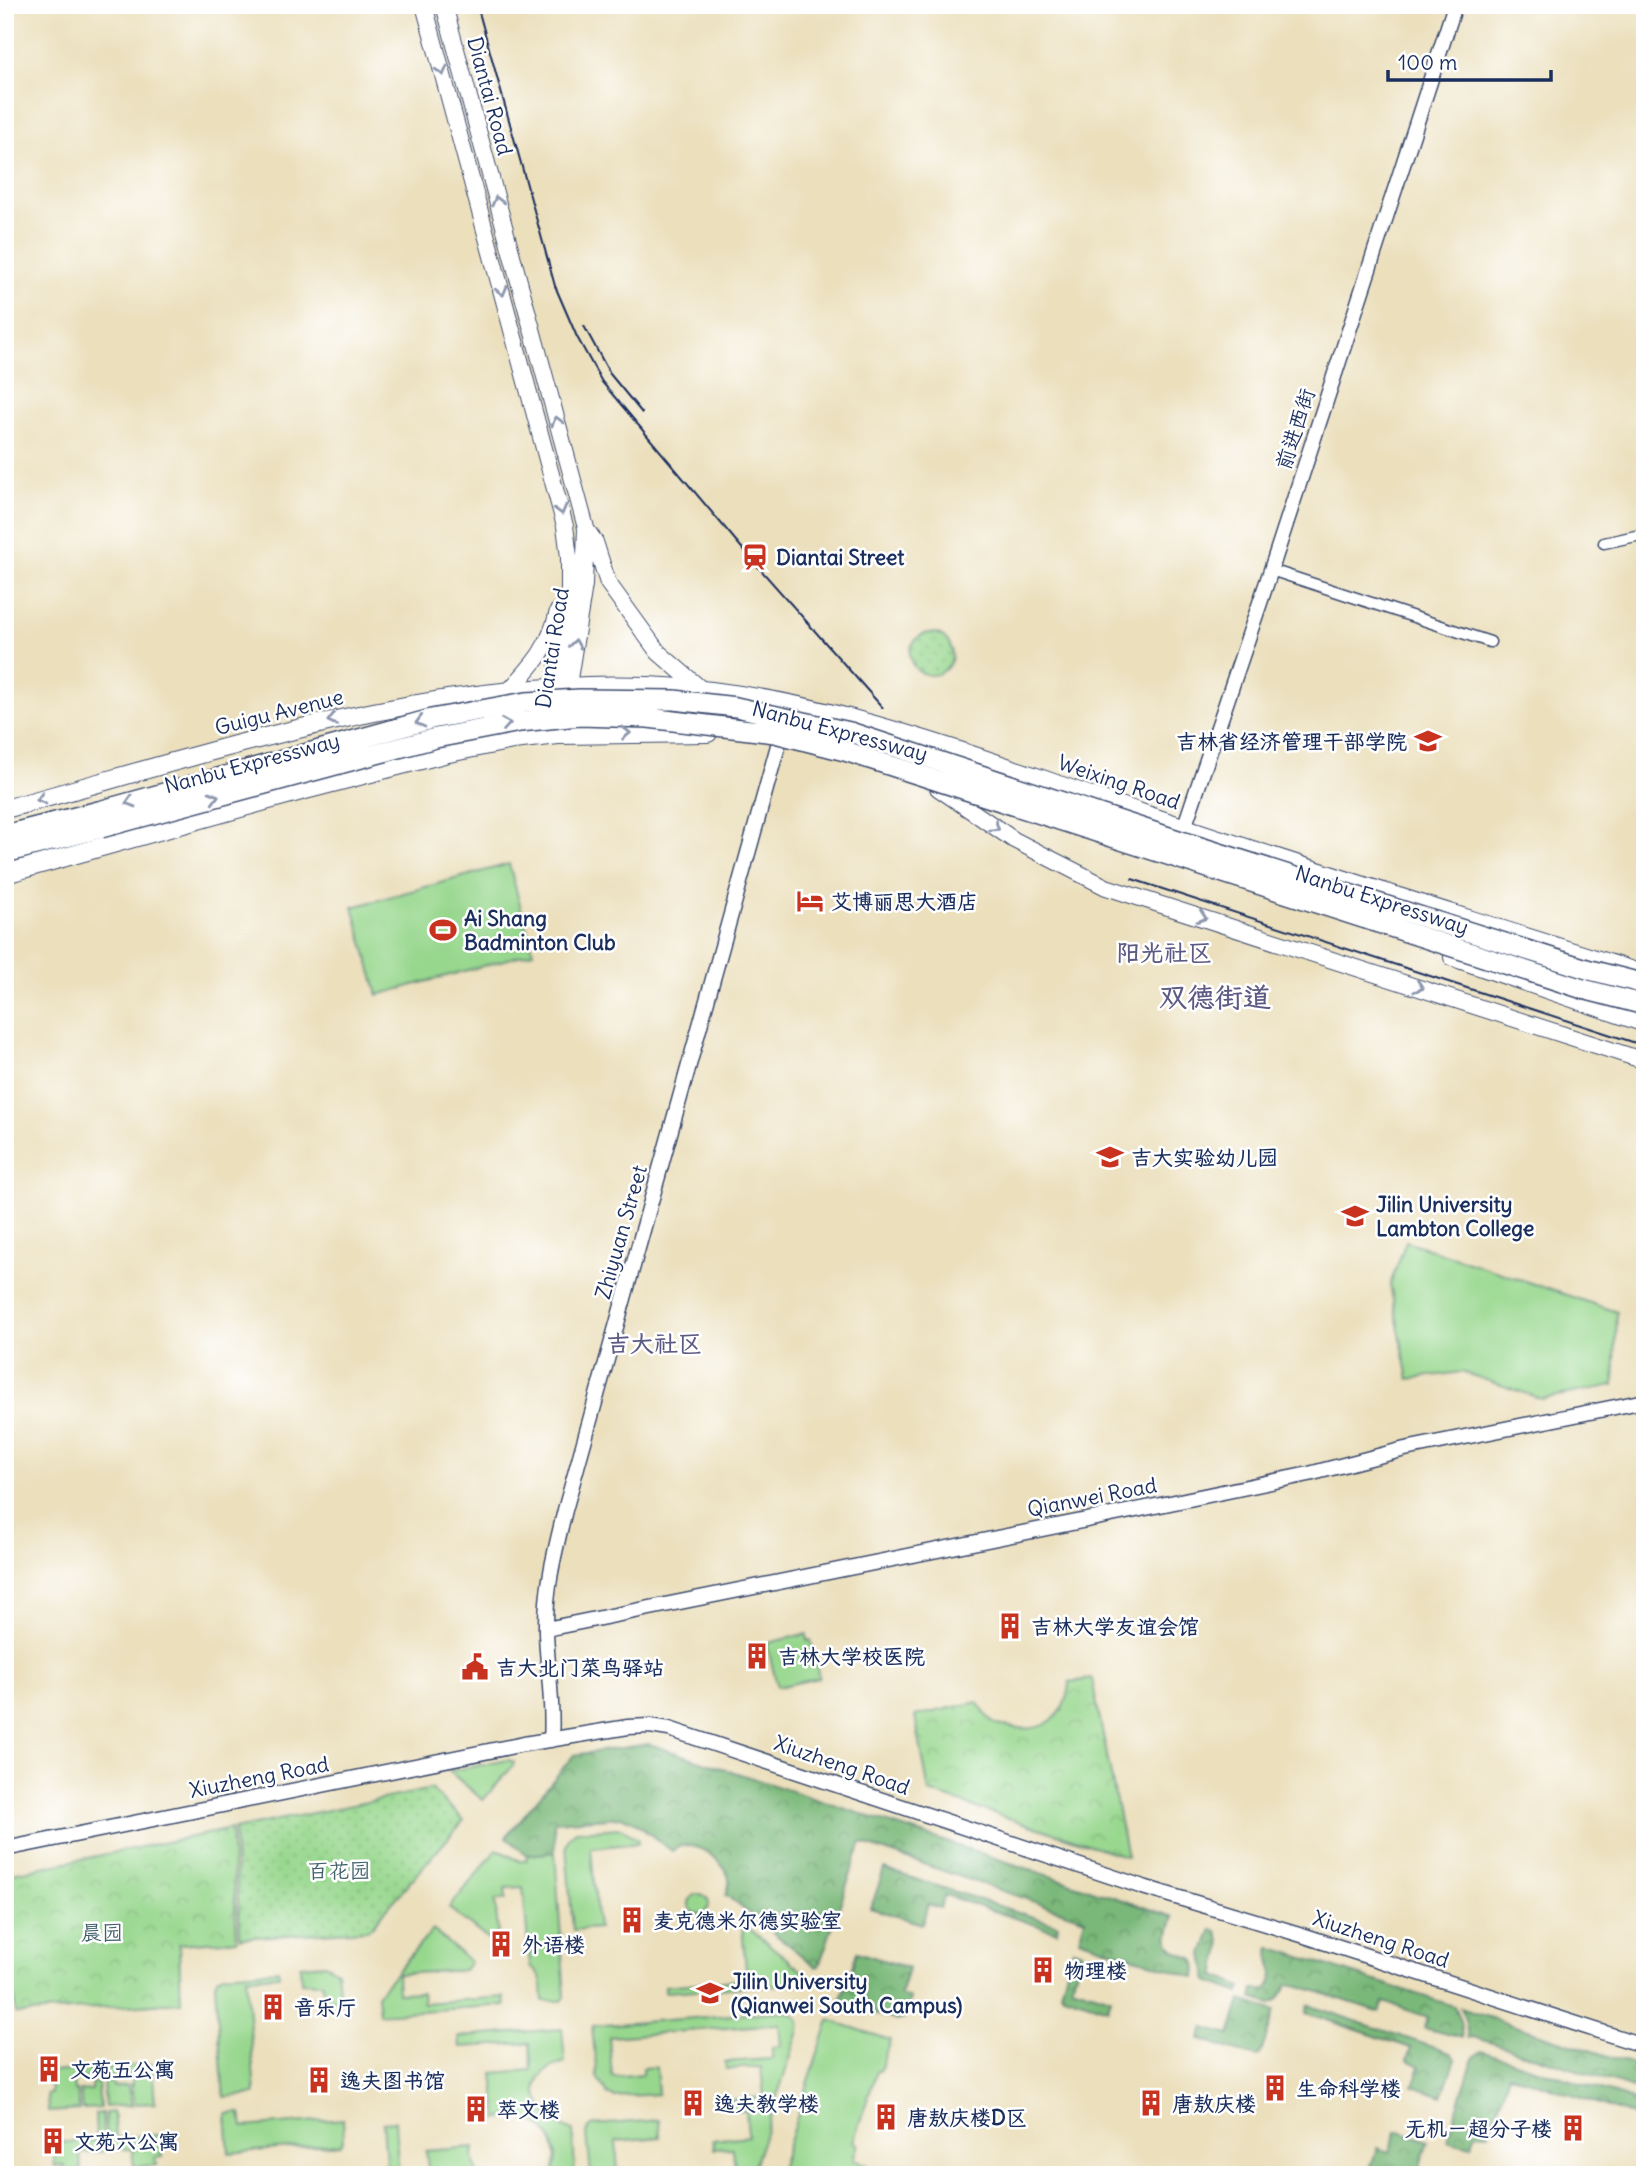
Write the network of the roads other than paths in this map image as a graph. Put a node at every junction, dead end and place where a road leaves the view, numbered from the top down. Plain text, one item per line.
1 (424, 5) edge
2 (444, 5) edge
3 (1455, 5) edge
4 (586, 528) junction
5 (1645, 534) edge
6 (1604, 543) dead end
7 (569, 557) junction
8 (1271, 570) junction
9 (1490, 642) dead end
10 (562, 688) junction
11 (701, 689) junction
12 (509, 691) junction
13 (558, 735) junction
14 (779, 742) junction
15 (938, 788) junction
16 (5, 809) edge
17 (100, 819) junction
18 (1184, 828) junction
19 (5, 835) edge
20 (5, 853) edge
21 (1172, 865) junction
22 (5, 874) edge
23 (1447, 954) junction
24 (1645, 975) edge
25 (1645, 984) edge
26 (1645, 1007) edge
27 (1645, 1015) edge
28 (1645, 1023) edge
29 (1645, 1060) edge
30 (1645, 1401) edge
31 (546, 1629) junction
32 (551, 1740) junction
33 (5, 1849) edge
34 (1645, 2046) edge

1 -> 7 main road, Diantai Road
4 -> 2 main road, Diantai Road
3 - 8 street, 前进西街
10 -> 4 main road, Diantai Road
4 - 11 main road
5 - 6 street
7 - 10 main road, Diantai Road
7 - 12 main road
8 - 9 street
8 - 18 street, 前进西街
10 - 11 main road, Weixing Road
10 - 12 main road, Guigu Avenue
10 - 13 main road, Diantai Road
11 - 18 main road, Weixing Road
12 -> 16 main road, Guigu Avenue
13 -> 14 main road
13 - 22 main road
14 - 15 main road
14 - 31 street, Zhiyuan Street
15 - 21 main road
15 -> 29 main road
17 - 19 highway, Nanbu Expressway
17 - 20 highway, Nanbu Expressway
25 -> 17 highway, Nanbu Expressway, bridge
17 -> 26 highway, Nanbu Expressway, bridge
18 - 21 street, 前进西街
18 - 24 main road, Weixing Road
21 - 23 main road
23 - 27 main road
23 - 28 main road
30 - 31 street, Qianwei Road
31 - 32 street, Zhiyuan Street
32 - 33 street, Xiuzheng Road
32 - 34 street, Xiuzheng Road

